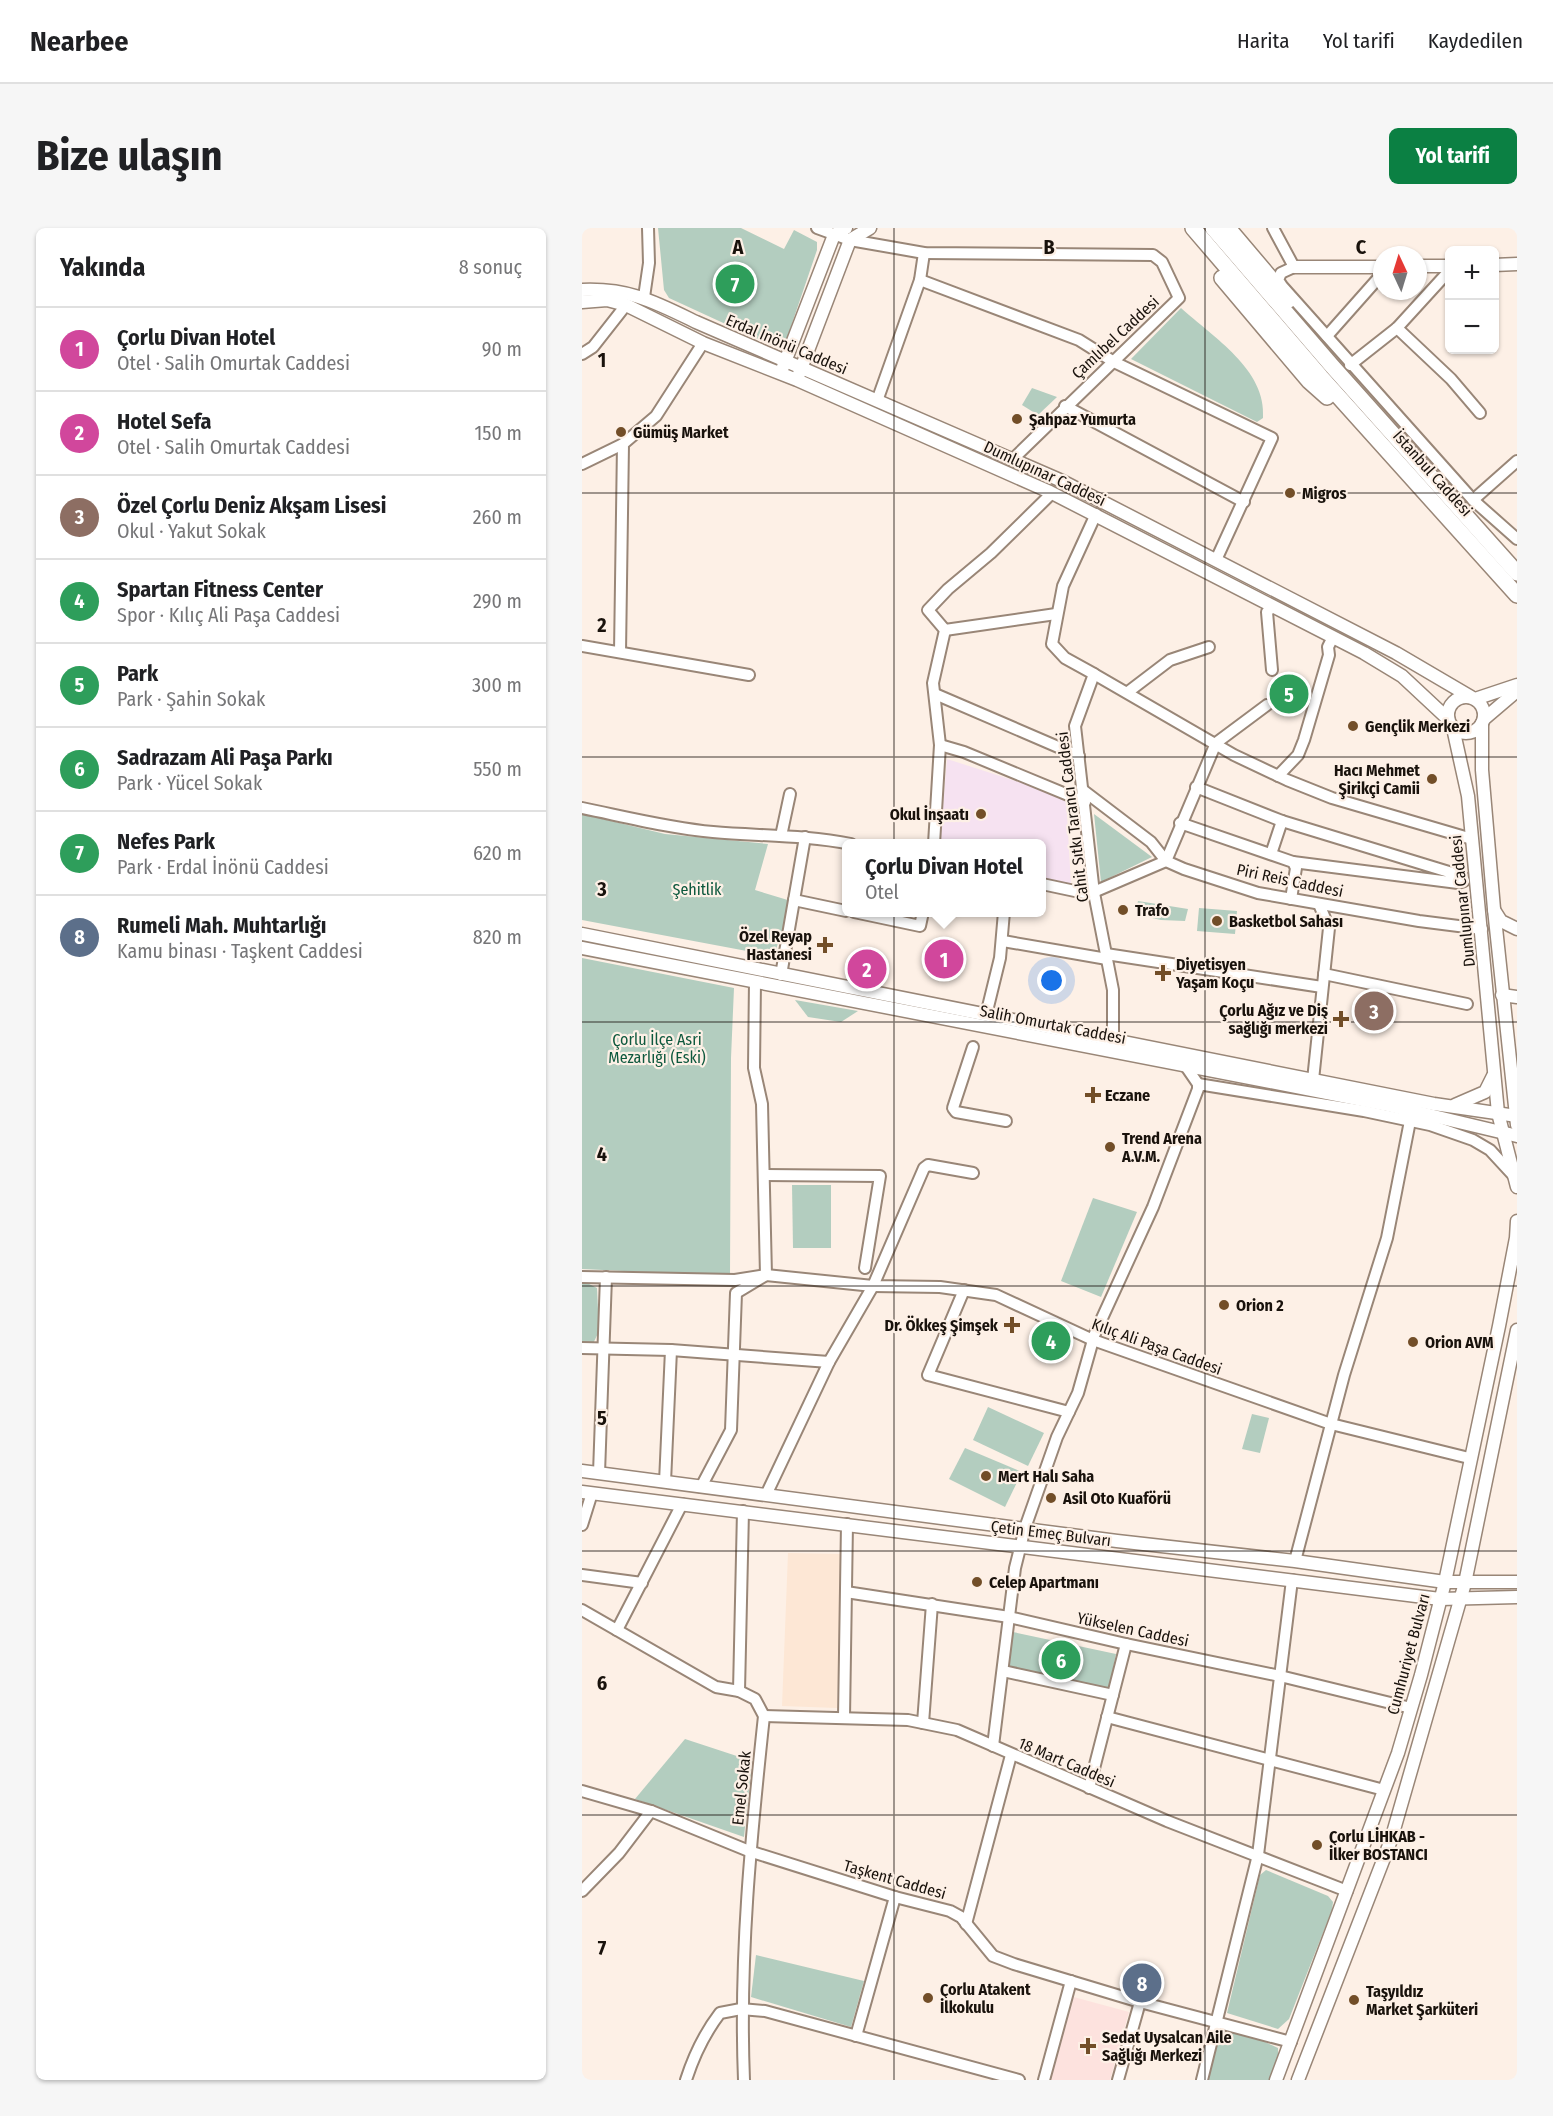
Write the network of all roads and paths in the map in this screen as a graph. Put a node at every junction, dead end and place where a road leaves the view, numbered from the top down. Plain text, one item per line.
1 (648, 228) edge
2 (817, 228) edge
3 (870, 228) edge
4 (1180, 228) edge
5 (1193, 228) edge
6 (1213, 228) edge
7 (1228, 228) edge
8 (1274, 228) edge
9 (848, 234) edge
10 (834, 235) junction
11 (924, 252) junction
12 (1517, 264) edge
13 (1499, 265) edge
14 (1427, 266) edge
15 (1445, 266) edge
16 (1294, 267) junction
17 (1373, 267) edge
18 (1445, 275) edge
19 (920, 280) junction
20 (1373, 284) edge
21 (582, 290) edge
22 (644, 297) junction
23 (582, 302) edge
24 (626, 305) junction
25 (1397, 328) junction
26 (1327, 336) junction
27 (703, 343) junction
28 (582, 354) edge
29 (786, 362) junction
30 (1114, 362) junction
31 (1350, 364) junction
32 (780, 374) junction
33 (799, 374) junction
34 (877, 401) junction
35 (1065, 406) junction
36 (1363, 412) junction
37 (1480, 413) dead end
38 (623, 444) junction
39 (1013, 459) junction
40 (1516, 461) edge
41 (582, 464) edge
42 (1050, 492) junction
43 (1473, 500) junction
44 (1244, 502) junction
45 (1096, 514) junction
46 (1517, 538) edge
47 (1216, 561) junction
48 (1517, 573) edge
49 (1517, 595) edge
50 (1273, 606) junction
51 (1056, 614) junction
52 (945, 630) junction
53 (1333, 637) junction
54 (582, 638) edge
55 (582, 646) edge
56 (1209, 647) dead end
57 (602, 648) junction
58 (620, 652) junction
59 (1272, 670) dead end
60 (1094, 674) junction
61 (749, 675) dead end
62 (1517, 685) edge
63 (1517, 690) edge
64 (1128, 692) junction
65 (935, 694) junction
66 (1473, 698) junction
67 (1267, 705) dead end
68 (1483, 721) junction
69 (1450, 723) junction
70 (1216, 742) junction
71 (940, 745) junction
72 (1079, 756) junction
73 (1278, 776) junction
74 (1196, 787) junction
75 (790, 794) dead end
76 (1084, 796) junction
77 (582, 808) edge
78 (1282, 821) junction
79 (1180, 823) junction
80 (781, 836) junction
81 (805, 837) junction
82 (934, 839) edge
83 (1472, 839) junction
84 (842, 842) edge
85 (1271, 854) junction
86 (1166, 861) junction
87 (1293, 862) junction
88 (1046, 885) edge
89 (1094, 893) junction
90 (1291, 899) junction
91 (794, 900) junction
92 (1319, 904) junction
93 (1494, 909) junction
94 (842, 910) edge
95 (878, 917) edge
96 (921, 917) edge
97 (1004, 917) edge
98 (1482, 929) junction
99 (1516, 929) edge
100 (582, 934) edge
101 (1497, 940) junction
102 (1003, 941) junction
103 (582, 948) edge
104 (1107, 956) junction
105 (1324, 974) junction
106 (781, 975) junction
107 (755, 981) junction
108 (1322, 987) junction
109 (1502, 995) junction
110 (1517, 997) edge
111 (1467, 1004) dead end
112 (986, 1015) junction
113 (1113, 1041) junction
114 (973, 1047) dead end
115 (1187, 1068) junction
116 (1510, 1069) junction
117 (1495, 1072) junction
118 (1313, 1080) junction
119 (1517, 1080) edge
120 (1198, 1084) junction
121 (1452, 1106) junction
122 (1498, 1113) junction
123 (1516, 1119) edge
124 (1006, 1121) dead end
125 (1410, 1121) junction
126 (1511, 1134) edge
127 (973, 1173) dead end
128 (765, 1175) junction
129 (1516, 1182) edge
130 (1517, 1221) edge
131 (865, 1268) dead end
132 (766, 1275) junction
133 (582, 1277) edge
134 (606, 1277) junction
135 (873, 1286) junction
136 (964, 1290) junction
137 (1517, 1330) edge
138 (1093, 1340) junction
139 (582, 1348) edge
140 (605, 1348) junction
141 (670, 1350) junction
142 (736, 1356) junction
143 (829, 1362) junction
144 (1069, 1412) junction
145 (1331, 1424) junction
146 (1469, 1458) junction
147 (582, 1471) edge
148 (599, 1473) junction
149 (665, 1482) junction
150 (701, 1487) junction
151 (587, 1493) edge
152 (766, 1495) junction
153 (682, 1504) junction
154 (743, 1511) junction
155 (847, 1524) junction
156 (582, 1525) edge
157 (1024, 1528) junction
158 (1020, 1546) junction
159 (1295, 1561) junction
160 (582, 1575) edge
161 (1292, 1580) junction
162 (642, 1582) junction
163 (1445, 1582) junction
164 (1517, 1582) edge
165 (1465, 1583) junction
166 (846, 1592) junction
167 (1517, 1597) edge
168 (1461, 1598) junction
169 (1440, 1599) junction
170 (932, 1604) junction
171 (582, 1610) edge
172 (1009, 1617) junction
173 (617, 1630) junction
174 (1126, 1644) junction
175 (1003, 1671) junction
176 (1280, 1676) junction
177 (739, 1691) junction
178 (1113, 1695) junction
179 (1411, 1708) junction
180 (764, 1716) junction
181 (844, 1717) junction
182 (1107, 1717) junction
183 (924, 1723) junction
184 (993, 1746) junction
185 (1011, 1755) junction
186 (1271, 1759) junction
187 (1089, 1788) junction
188 (1384, 1790) junction
189 (582, 1791) edge
190 (651, 1811) junction
191 (749, 1851) junction
192 (1258, 1855) junction
193 (1347, 1891) junction
194 (582, 1892) edge
195 (895, 1897) junction
196 (966, 1924) junction
197 (1071, 1981) junction
198 (1140, 2002) junction
199 (741, 2009) junction
200 (1217, 2022) junction
201 (856, 2036) junction
202 (1291, 2042) junction
203 (686, 2080) edge
204 (744, 2080) edge
205 (1019, 2080) edge
206 (1044, 2080) edge
207 (1118, 2080) edge
208 (1202, 2080) edge
209 (1276, 2080) edge
210 (1298, 2080) edge

1 - 22 street
2 - 10 street
3 - 9 main road
4 - 36 highway
5 - 36 highway, İstanbul Caddesi
6 - 36 highway, İstanbul Caddesi
7 - 36 highway
8 - 16 street
9 - 10 main road
9 - 11 street, Çamlıbel Caddesi
9 - 33 main road
10 - 29 main road
11 - 19 street
11 - 30 street, Çamlıbel Caddesi
12 - 13 main road
14 - 15 main road
16 - 17 main road
16 - 26 street
18 - 25 street
19 - 30 street
19 - 34 street
20 - 26 street
21 - 22 main road, Erdal İnönü Caddesi
22 - 29 main road, Erdal İnönü Caddesi
23 - 24 main road, Dumlupınar Caddesi
24 - 27 main road, Dumlupınar Caddesi
24 - 28 street
25 - 31 street
25 - 37 street
26 - 31 street
27 - 32 main road, Dumlupınar Caddesi
27 - 38 street
29 - 32 main road
29 - 33 main road, Erdal İnönü Caddesi
30 - 35 street, Çamlıbel Caddesi
30 - 44 street
31 - 43 street
32 - 33 main road, Dumlupınar Caddesi
33 - 34 main road, Erdal İnönü Caddesi
33 - 42 main road, Dumlupınar Caddesi
34 - 39 main road, Dumlupınar Caddesi
35 - 39 street, Çamlıbel Caddesi
35 - 44 street
36 - 48 highway, İstanbul Caddesi
36 - 49 highway, İstanbul Caddesi
38 - 41 street
38 - 58 street
39 - 47 main road, Dumlupınar Caddesi
40 - 43 street
42 - 45 main road, Dumlupınar Caddesi
42 - 52 street
43 - 46 street
44 - 47 street
45 - 50 main road, Dumlupınar Caddesi
45 - 51 street
47 - 66 main road, Dumlupınar Caddesi
50 - 53 main road, Dumlupınar Caddesi
50 - 59 street
51 - 52 street
51 - 60 street
52 - 65 street
53 - 69 main road, Dumlupınar Caddesi
53 - 73 street
54 - 57 street
55 - 57 street
56 - 64 street
57 - 58 street
58 - 61 street
60 - 64 street
60 - 72 street, Cahit Sıtkı Tarancı Caddesi
62 - 66 main road
63 - 68 main road
64 - 70 street
65 - 71 street
65 - 72 street
66 - 68 main road
66 - 69 main road
67 - 70 street
68 - 69 main road
68 - 93 main road, Dumlupınar Caddesi
69 - 83 main road, Dumlupınar Caddesi
70 - 73 street
70 - 74 street
71 - 76 street, Piri Reis Caddesi
71 - 82 street
72 - 76 street, Cahit Sıtkı Tarancı Caddesi
73 - 83 street
74 - 78 street
74 - 79 street
75 - 80 street
76 - 86 street, Piri Reis Caddesi
76 - 89 street, Cahit Sıtkı Tarancı Caddesi
77 - 80 street
78 - 85 street
78 - 87 street
79 - 85 street
79 - 86 street
80 - 81 street
81 - 84 street
81 - 91 street
83 - 98 main road, Dumlupınar Caddesi
85 - 87 street
86 - 89 street
86 - 90 street, Piri Reis Caddesi
87 - 90 street
88 - 89 street
89 - 104 street, Cahit Sıtkı Tarancı Caddesi
90 - 92 street, Piri Reis Caddesi
91 - 94 street
91 - 106 street
92 - 98 street, Piri Reis Caddesi
92 - 105 street
93 - 99 main road
93 - 101 main road, Dumlupınar Caddesi
95 - 96 street
97 - 102 street
98 - 117 main road, Dumlupınar Caddesi
99 - 101 main road
100 - 106 main road, Salih Omurtak Caddesi
101 - 109 main road, Dumlupınar Caddesi
102 - 104 street
102 - 112 street
103 - 107 main road, Salih Omurtak Caddesi
104 - 108 street
104 - 113 street, Cahit Sıtkı Tarancı Caddesi
105 - 108 street
105 - 111 street
106 - 112 main road, Salih Omurtak Caddesi
107 - 115 main road, Salih Omurtak Caddesi
107 - 128 street
108 - 118 street
109 - 110 main road
109 - 116 main road, Dumlupınar Caddesi
112 - 113 main road, Salih Omurtak Caddesi
113 - 118 main road, Salih Omurtak Caddesi
114 - 124 street
115 - 120 street
115 - 126 main road, Salih Omurtak Caddesi
116 - 119 main road
116 - 123 main road, Dumlupınar Caddesi
117 - 121 main road
117 - 122 main road, Dumlupınar Caddesi
118 - 121 main road, Salih Omurtak Caddesi
120 - 125 street
120 - 138 street
121 - 122 main road, Salih Omurtak Caddesi
122 - 123 main road, Salih Omurtak Caddesi
122 - 126 main road, Dumlupınar Caddesi
125 - 129 street
125 - 145 street
126 - 129 main road
127 - 135 street
128 - 131 street
128 - 132 street
130 - 146 main road, Cumhuriyet Bulvarı
132 - 134 street, Kılıç Ali Paşa Caddesi
132 - 135 street, Kılıç Ali Paşa Caddesi
132 - 142 street
133 - 134 street, Kılıç Ali Paşa Caddesi
134 - 140 street
135 - 136 street, Kılıç Ali Paşa Caddesi
135 - 143 street
136 - 138 street, Kılıç Ali Paşa Caddesi
136 - 144 street
137 - 165 main road, Cumhuriyet Bulvarı
138 - 144 street
138 - 145 street, Kılıç Ali Paşa Caddesi
139 - 140 street
140 - 141 street
140 - 148 street
141 - 142 street
141 - 149 street
142 - 143 street
142 - 150 street
143 - 152 street
144 - 157 street
145 - 146 street, Kılıç Ali Paşa Caddesi
145 - 159 street
146 - 163 main road, Cumhuriyet Bulvarı
147 - 148 main road, Çetin Emeç Bulvarı
148 - 149 main road, Çetin Emeç Bulvarı
149 - 150 main road, Çetin Emeç Bulvarı
150 - 152 main road, Çetin Emeç Bulvarı
151 - 153 main road, Çetin Emeç Bulvarı
151 - 156 street
152 - 157 main road, Çetin Emeç Bulvarı
153 - 154 main road, Çetin Emeç Bulvarı
153 - 162 street
154 - 155 main road, Çetin Emeç Bulvarı
154 - 177 street
155 - 158 main road, Çetin Emeç Bulvarı
155 - 166 street
157 - 158 street
157 - 159 main road, Çetin Emeç Bulvarı
158 - 161 main road, Çetin Emeç Bulvarı
158 - 172 street
159 - 163 main road, Çetin Emeç Bulvarı
160 - 162 street
161 - 169 main road, Çetin Emeç Bulvarı
161 - 176 street
162 - 173 street
163 - 165 main road, Çetin Emeç Bulvarı
163 - 169 main road, Cumhuriyet Bulvarı
164 - 165 main road, Çetin Emeç Bulvarı
165 - 168 main road, Cumhuriyet Bulvarı
166 - 170 street, Yükselen Caddesi
166 - 181 street
167 - 168 main road, Çetin Emeç Bulvarı
168 - 169 main road, Çetin Emeç Bulvarı
168 - 210 main road, Cumhuriyet Bulvarı
169 - 179 main road, Cumhuriyet Bulvarı
170 - 172 street, Yükselen Caddesi
170 - 183 street
171 - 173 street
172 - 174 street, Yükselen Caddesi
172 - 175 street
173 - 177 street
174 - 176 street, Yükselen Caddesi
174 - 178 street
175 - 178 street
175 - 184 street
176 - 179 street, Yükselen Caddesi
176 - 186 street
177 - 180 street
178 - 182 street
179 - 188 main road, Cumhuriyet Bulvarı
180 - 181 street, 18 Mart Caddesi
180 - 191 street, Emel Sokak
181 - 183 street, 18 Mart Caddesi
182 - 186 street
182 - 187 street
183 - 184 street, 18 Mart Caddesi
184 - 185 street, 18 Mart Caddesi
185 - 187 street, 18 Mart Caddesi
185 - 196 street
186 - 188 street
186 - 192 street
187 - 192 street, 18 Mart Caddesi
188 - 193 main road, Cumhuriyet Bulvarı
189 - 190 street, Taşkent Caddesi
190 - 191 street, Taşkent Caddesi
190 - 194 street
191 - 195 street, Taşkent Caddesi
191 - 199 street, Emel Sokak
192 - 193 street, 18 Mart Caddesi
192 - 200 street
193 - 202 main road, Cumhuriyet Bulvarı
195 - 196 street, Taşkent Caddesi
195 - 201 street
196 - 197 street, Taşkent Caddesi
197 - 198 street, Taşkent Caddesi
197 - 206 street
198 - 200 street, Taşkent Caddesi
198 - 207 street
199 - 201 street
199 - 203 street
199 - 204 street, Emel Sokak
200 - 202 street, Taşkent Caddesi
200 - 208 street
201 - 205 street
202 - 209 main road, Cumhuriyet Bulvarı

